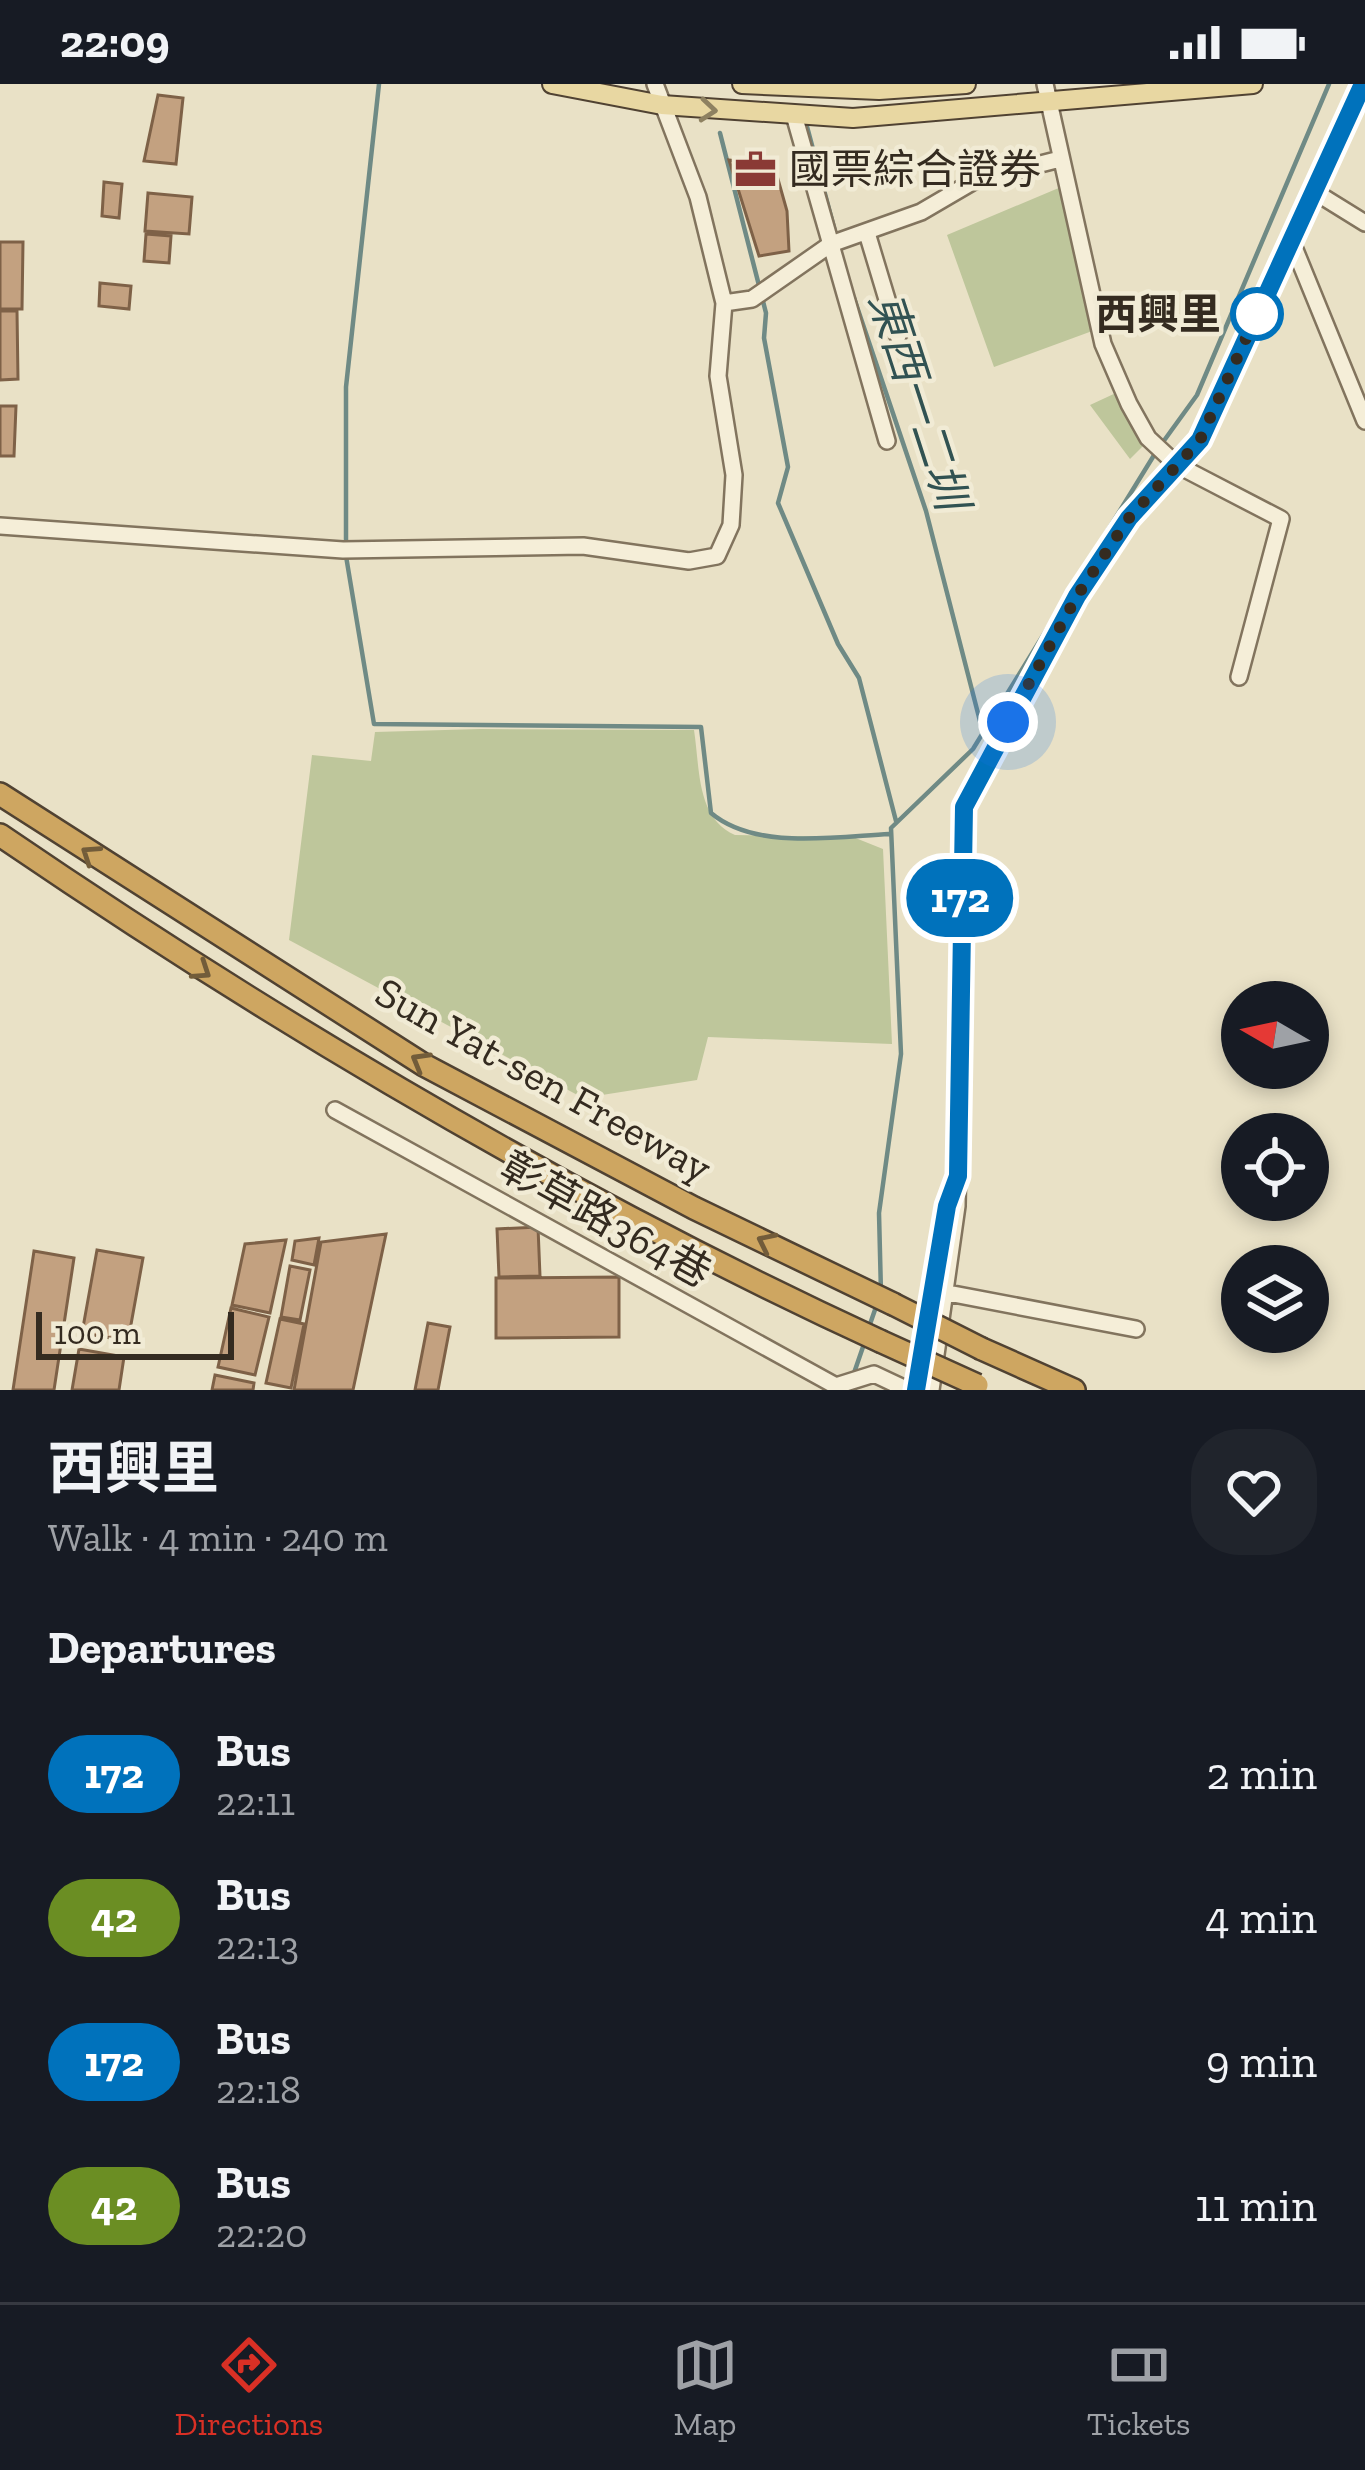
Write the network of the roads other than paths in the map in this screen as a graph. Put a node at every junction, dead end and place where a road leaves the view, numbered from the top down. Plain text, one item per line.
1 (552, 84) edge
2 (656, 84) edge
3 (742, 84) edge
4 (966, 84) edge
5 (1045, 84) edge
6 (1253, 84) edge
7 (1363, 84) edge
8 (797, 87) edge
9 (851, 87) edge
10 (662, 105) junction
11 (1046, 105) junction
12 (794, 115) junction
13 (853, 118) junction
14 (1060, 159) junction
15 (1315, 192) junction
16 (1365, 223) edge
17 (867, 233) junction
18 (1291, 240) junction
19 (835, 243) junction
20 (724, 303) junction
21 (898, 336) dead end
22 (1365, 421) edge
23 (886, 441) dead end
24 (1165, 454) junction
25 (0, 526) edge
26 (1239, 677) dead end
27 (0, 794) edge
28 (0, 835) edge
29 (335, 1110) dead end
30 (958, 1176) junction
31 (947, 1293) junction
32 (1136, 1329) dead end
33 (837, 1387) edge
34 (983, 1387) edge
35 (912, 1390) edge
36 (932, 1390) edge
37 (1074, 1390) edge

1 - 10 main road
2 - 10 street
3 - 8 main road
4 - 9 main road
5 - 11 street
6 - 11 main road
7 - 15 street
8 - 9 main road
9 - 13 street
10 -> 12 main road
10 - 20 street
11 - 13 main road
11 - 14 street
12 - 13 main road
12 - 19 street
14 - 17 street
14 - 24 street
15 - 16 street
15 - 18 street
17 - 19 street
17 - 21 street
18 - 22 street
18 - 24 street
19 - 20 street
19 - 23 street
20 - 25 street
24 - 26 street
24 - 30 street
37 -> 27 highway, Sun Yat-sen Freeway, bridge
28 -> 34 highway, Sun Yat-sen Freeway, bridge
29 - 33 street, 彰草路364巷
30 - 31 street
30 - 35 street
31 - 32 street
31 - 36 street
33 - 35 street

